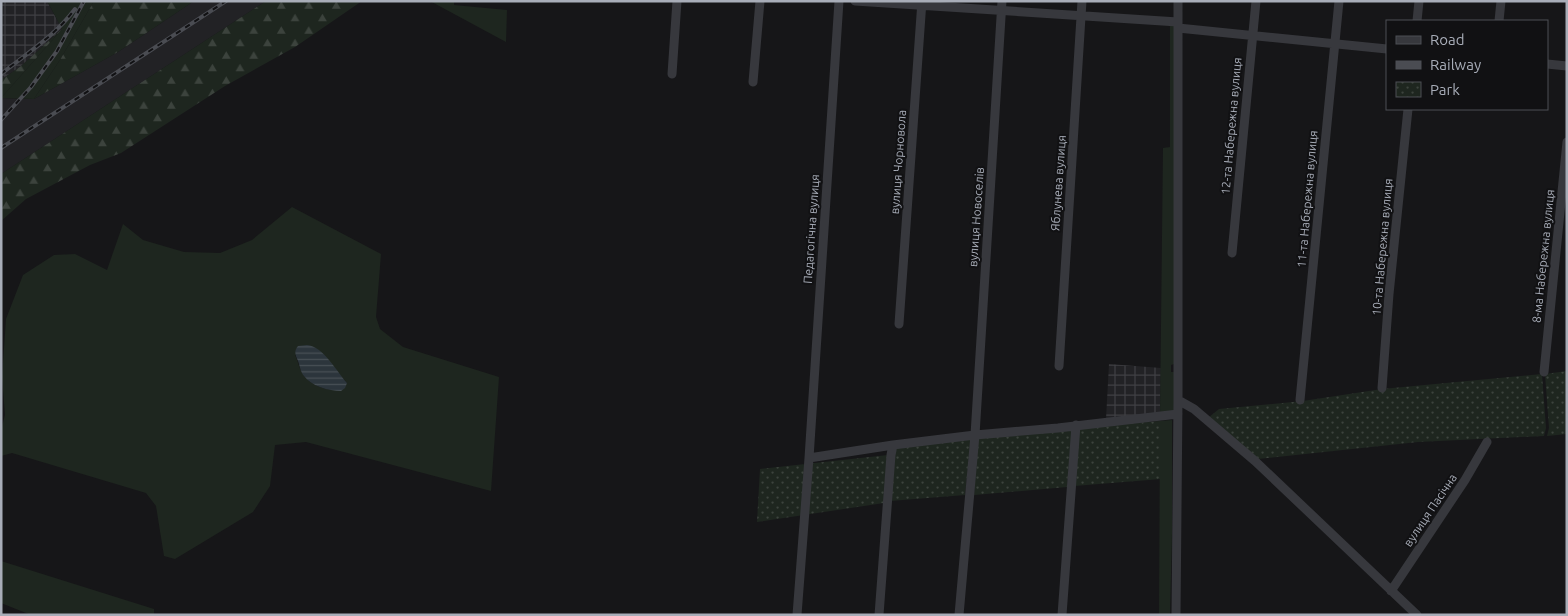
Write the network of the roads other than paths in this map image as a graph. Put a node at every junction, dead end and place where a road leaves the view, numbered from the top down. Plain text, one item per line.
1 (676, 1) edge
2 (760, 1) edge
3 (839, 1) edge
4 (855, 1) edge
5 (1082, 1) edge
6 (1178, 1) edge
7 (1256, 1) edge
8 (1338, 1) edge
9 (1419, 1) edge
10 (1501, 1) edge
11 (922, 3) edge
12 (1002, 6) edge
13 (1081, 15) junction
14 (1417, 20) edge
15 (1499, 20) edge
16 (1178, 25) junction
17 (1252, 35) junction
18 (1334, 44) junction
19 (1386, 49) edge
20 (1548, 64) edge
21 (1567, 66) edge
22 (672, 74) dead end
23 (754, 82) dead end
24 (1408, 110) edge
25 (1567, 142) edge
26 (1232, 253) dead end
27 (899, 324) dead end
28 (1059, 366) dead end
29 (1544, 372) dead end
30 (1382, 388) dead end
31 (1178, 400) junction
32 (1300, 400) dead end
33 (1178, 414) junction
34 (1076, 425) junction
35 (974, 435) junction
36 (1487, 442) dead end
37 (893, 445) junction
38 (809, 458) junction
39 (1391, 591) junction
40 (797, 615) edge
41 (879, 615) edge
42 (959, 615) edge
43 (1062, 615) edge
44 (1176, 615) edge
45 (1417, 615) edge

1 - 22 street
2 - 23 street
3 - 38 street, Педагогічна вулиця
4 - 11 street
5 - 13 street, Яблунева вулиця
6 - 16 street
7 - 17 street, 12-та Набережна вулиця
8 - 18 street, 11-та Набережна вулиця
9 - 14 street
10 - 15 street
11 - 12 street
11 - 27 street, вулиця Чорновола
12 - 13 street
12 - 35 street, вулиця Новоселів
13 - 16 street
13 - 28 street, Яблунева вулиця
16 - 17 street
16 - 31 street
17 - 18 street
17 - 26 street, 12-та Набережна вулиця
18 - 19 street
18 - 32 street, 11-та Набережна вулиця
20 - 21 street
24 - 30 street, 10-та Набережна вулиця
25 - 29 street, 8-ма Набережна вулиця
31 - 33 street
31 - 39 street
33 - 34 street
33 - 44 street
34 - 35 street
34 - 43 street
35 - 37 street
35 - 42 street, вулиця Новоселів
36 - 39 street, вулиця Пасічна
37 - 38 street
37 - 41 street
38 - 40 street, Педагогічна вулиця
39 - 45 street

